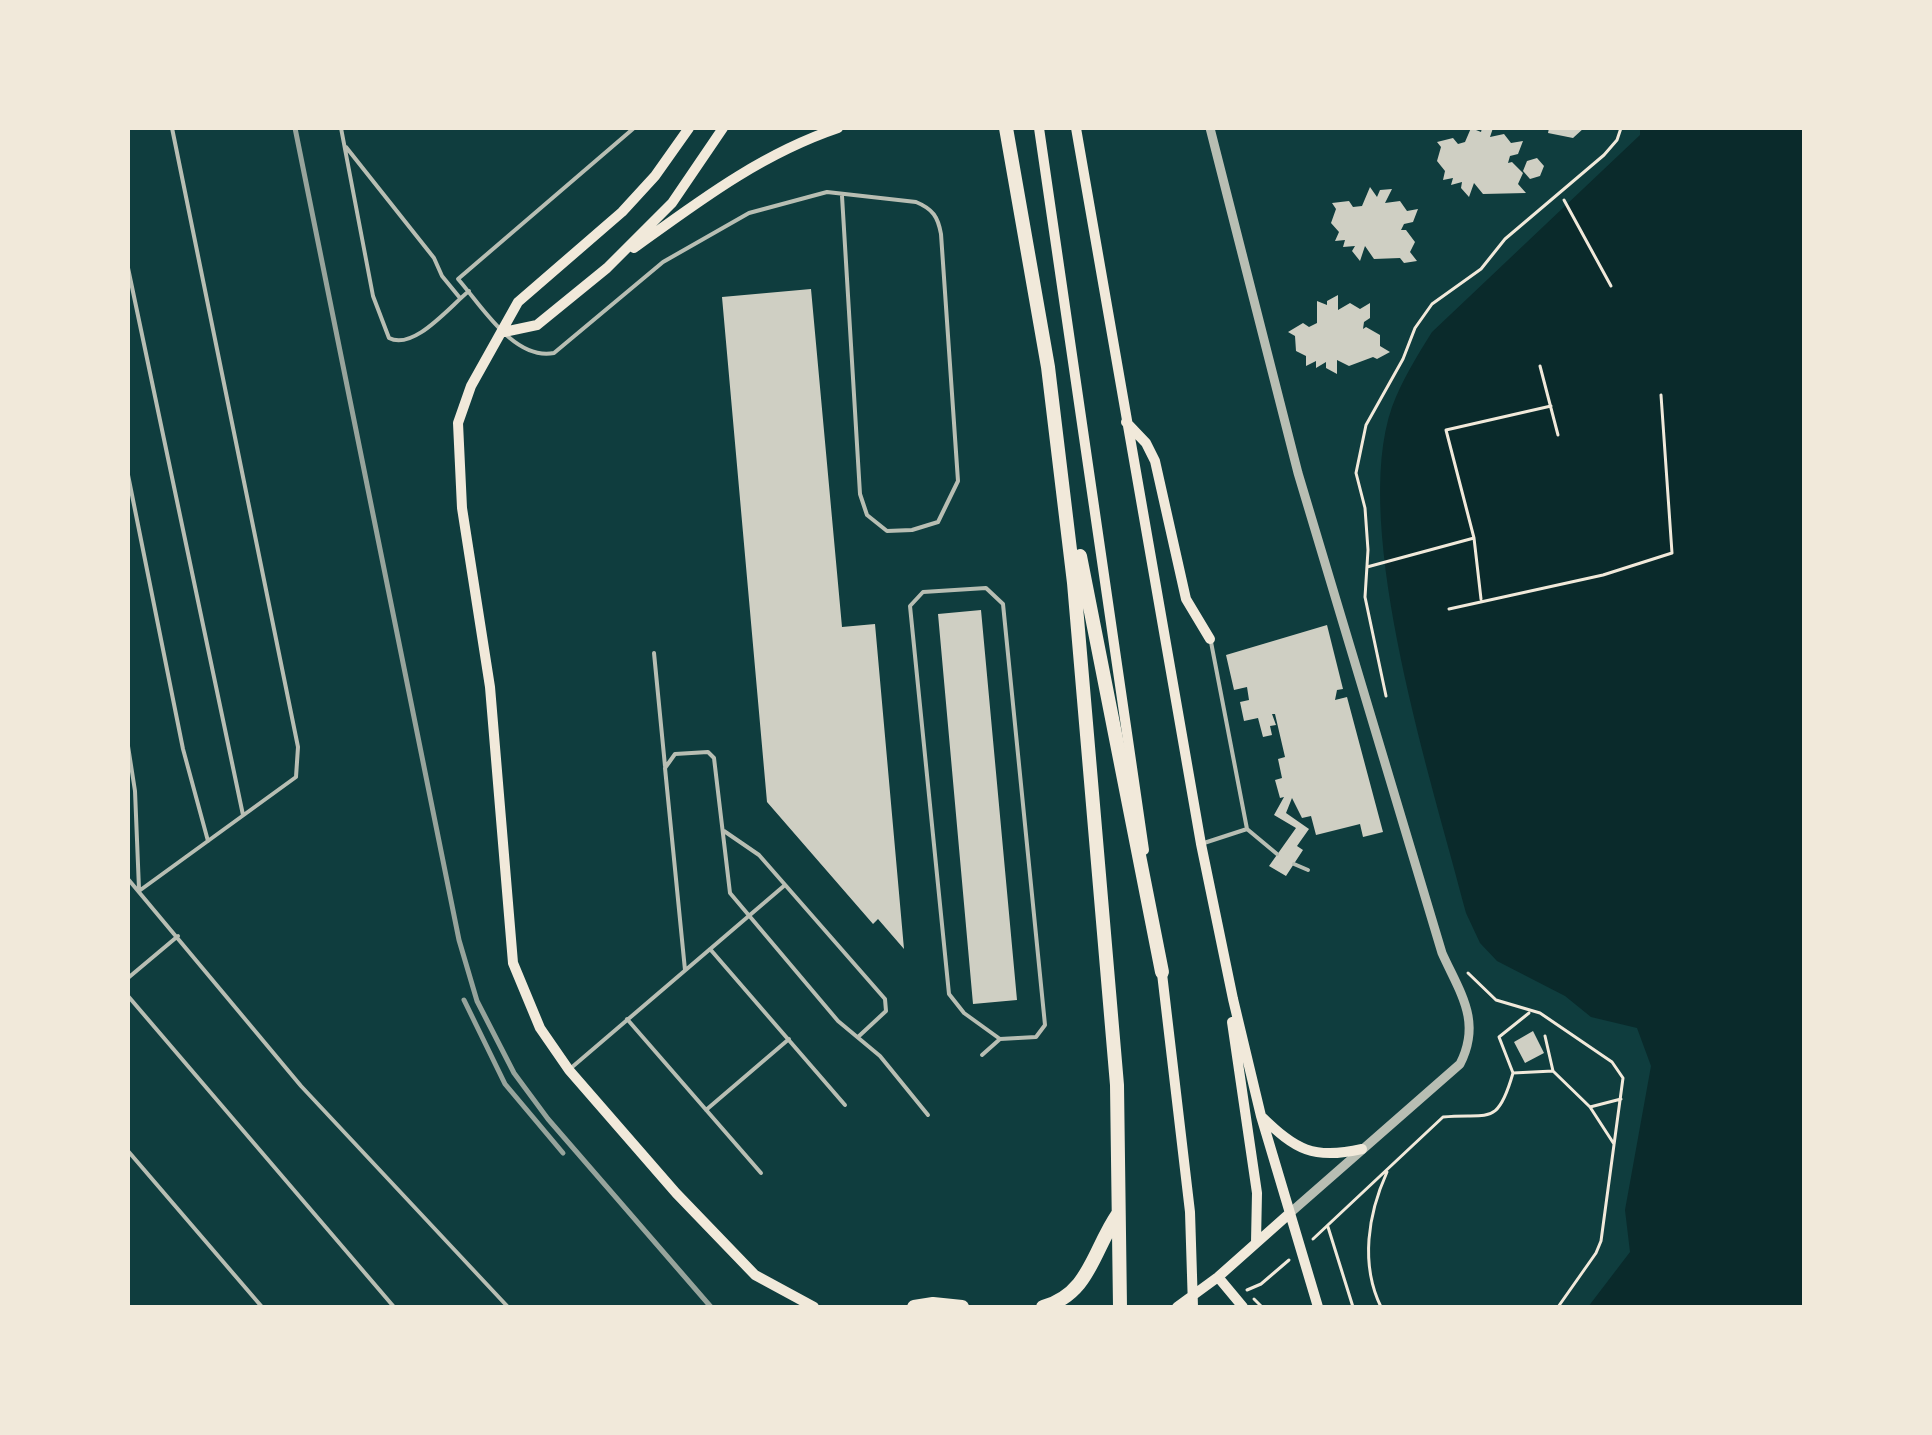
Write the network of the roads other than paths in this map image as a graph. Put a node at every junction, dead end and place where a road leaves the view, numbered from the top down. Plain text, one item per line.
1 (172, 128) edge
2 (341, 128) edge
3 (634, 128) edge
4 (689, 128) edge
5 (723, 128) edge
6 (838, 128) edge
7 (1006, 128) edge
8 (1039, 128) edge
9 (1076, 128) edge
10 (1210, 128) edge
11 (344, 145) junction
12 (842, 196) junction
13 (128, 268) edge
14 (607, 268) junction
15 (469, 291) junction
16 (460, 298) junction
17 (504, 332) junction
18 (1125, 421) junction
19 (1061, 461) junction
20 (128, 475) edge
21 (1210, 639) joint
22 (654, 653) dead end
23 (128, 746) edge
24 (665, 768) junction
25 (243, 815) junction
26 (1247, 829) junction
27 (723, 831) junction
28 (208, 841) junction
29 (1201, 844) junction
30 (1277, 854) dead end
31 (1294, 864) dead end
32 (1308, 870) dead end
33 (128, 879) edge
34 (785, 885) junction
35 (139, 891) junction
36 (750, 915) junction
37 (1216, 917) junction
38 (178, 936) junction
39 (710, 949) junction
40 (685, 970) junction
41 (1162, 972) junction
42 (128, 978) edge
43 (128, 996) edge
44 (627, 1019) junction
45 (858, 1037) junction
46 (789, 1039) junction
47 (1000, 1039) junction
48 (982, 1055) dead end
49 (569, 1070) junction
50 (845, 1105) dead end
51 (706, 1110) junction
52 (928, 1115) dead end
53 (1261, 1116) junction
54 (1362, 1149) junction
55 (128, 1151) edge
56 (761, 1173) dead end
57 (1290, 1213) junction
58 (1119, 1214) junction
59 (1256, 1242) junction
60 (1218, 1277) junction
61 (262, 1307) edge
62 (394, 1307) edge
63 (508, 1307) edge
64 (814, 1307) edge
65 (914, 1307) edge
66 (962, 1307) edge
67 (1043, 1307) edge
68 (1120, 1307) edge
69 (1177, 1307) edge
70 (1193, 1307) edge
71 (1243, 1307) edge
72 (1318, 1307) edge

1 - 25 lane
2 - 11 lane
3 - 15 lane
4 - 17 main road
5 - 14 main road
6 - 14 main road
7 - 19 highway
8 - 41 main road
9 - 18 main road
10 - 54 street
11 - 16 lane
11 - 16 lane
12 - 12 lane
12 - 17 lane
13 - 25 lane
14 - 17 main road
15 - 16 lane
15 - 17 lane
17 - 49 main road
18 - 21 main road
18 - 29 main road
19 - 41 highway
19 - 58 highway
20 - 28 lane
21 - 26 lane
22 - 24 lane
23 - 35 lane
24 - 27 lane
24 - 40 lane
25 - 28 lane
26 - 29 lane
26 - 30 lane
27 - 34 lane
27 - 36 lane
28 - 35 lane
29 - 37 main road
31 - 32 lane
33 - 35 lane
34 - 36 lane
34 - 45 lane
35 - 38 lane
36 - 39 lane
36 - 45 lane
37 - 53 main road
37 - 59 main road
38 - 42 lane
38 - 63 lane
39 - 40 lane
39 - 46 lane
40 - 44 lane
41 - 70 main road
43 - 62 lane
44 - 49 lane
44 - 51 lane
45 - 52 lane
46 - 50 lane
46 - 51 lane
47 - 47 lane
47 - 48 lane
49 - 64 main road
51 - 56 lane
53 - 54 main road
53 - 57 main road
54 - 57 street
55 - 61 lane
57 - 59 main road
57 - 72 main road
58 - 67 highway
58 - 68 highway
59 - 60 main road
60 - 69 main road
60 - 71 main road
65 - 66 highway

